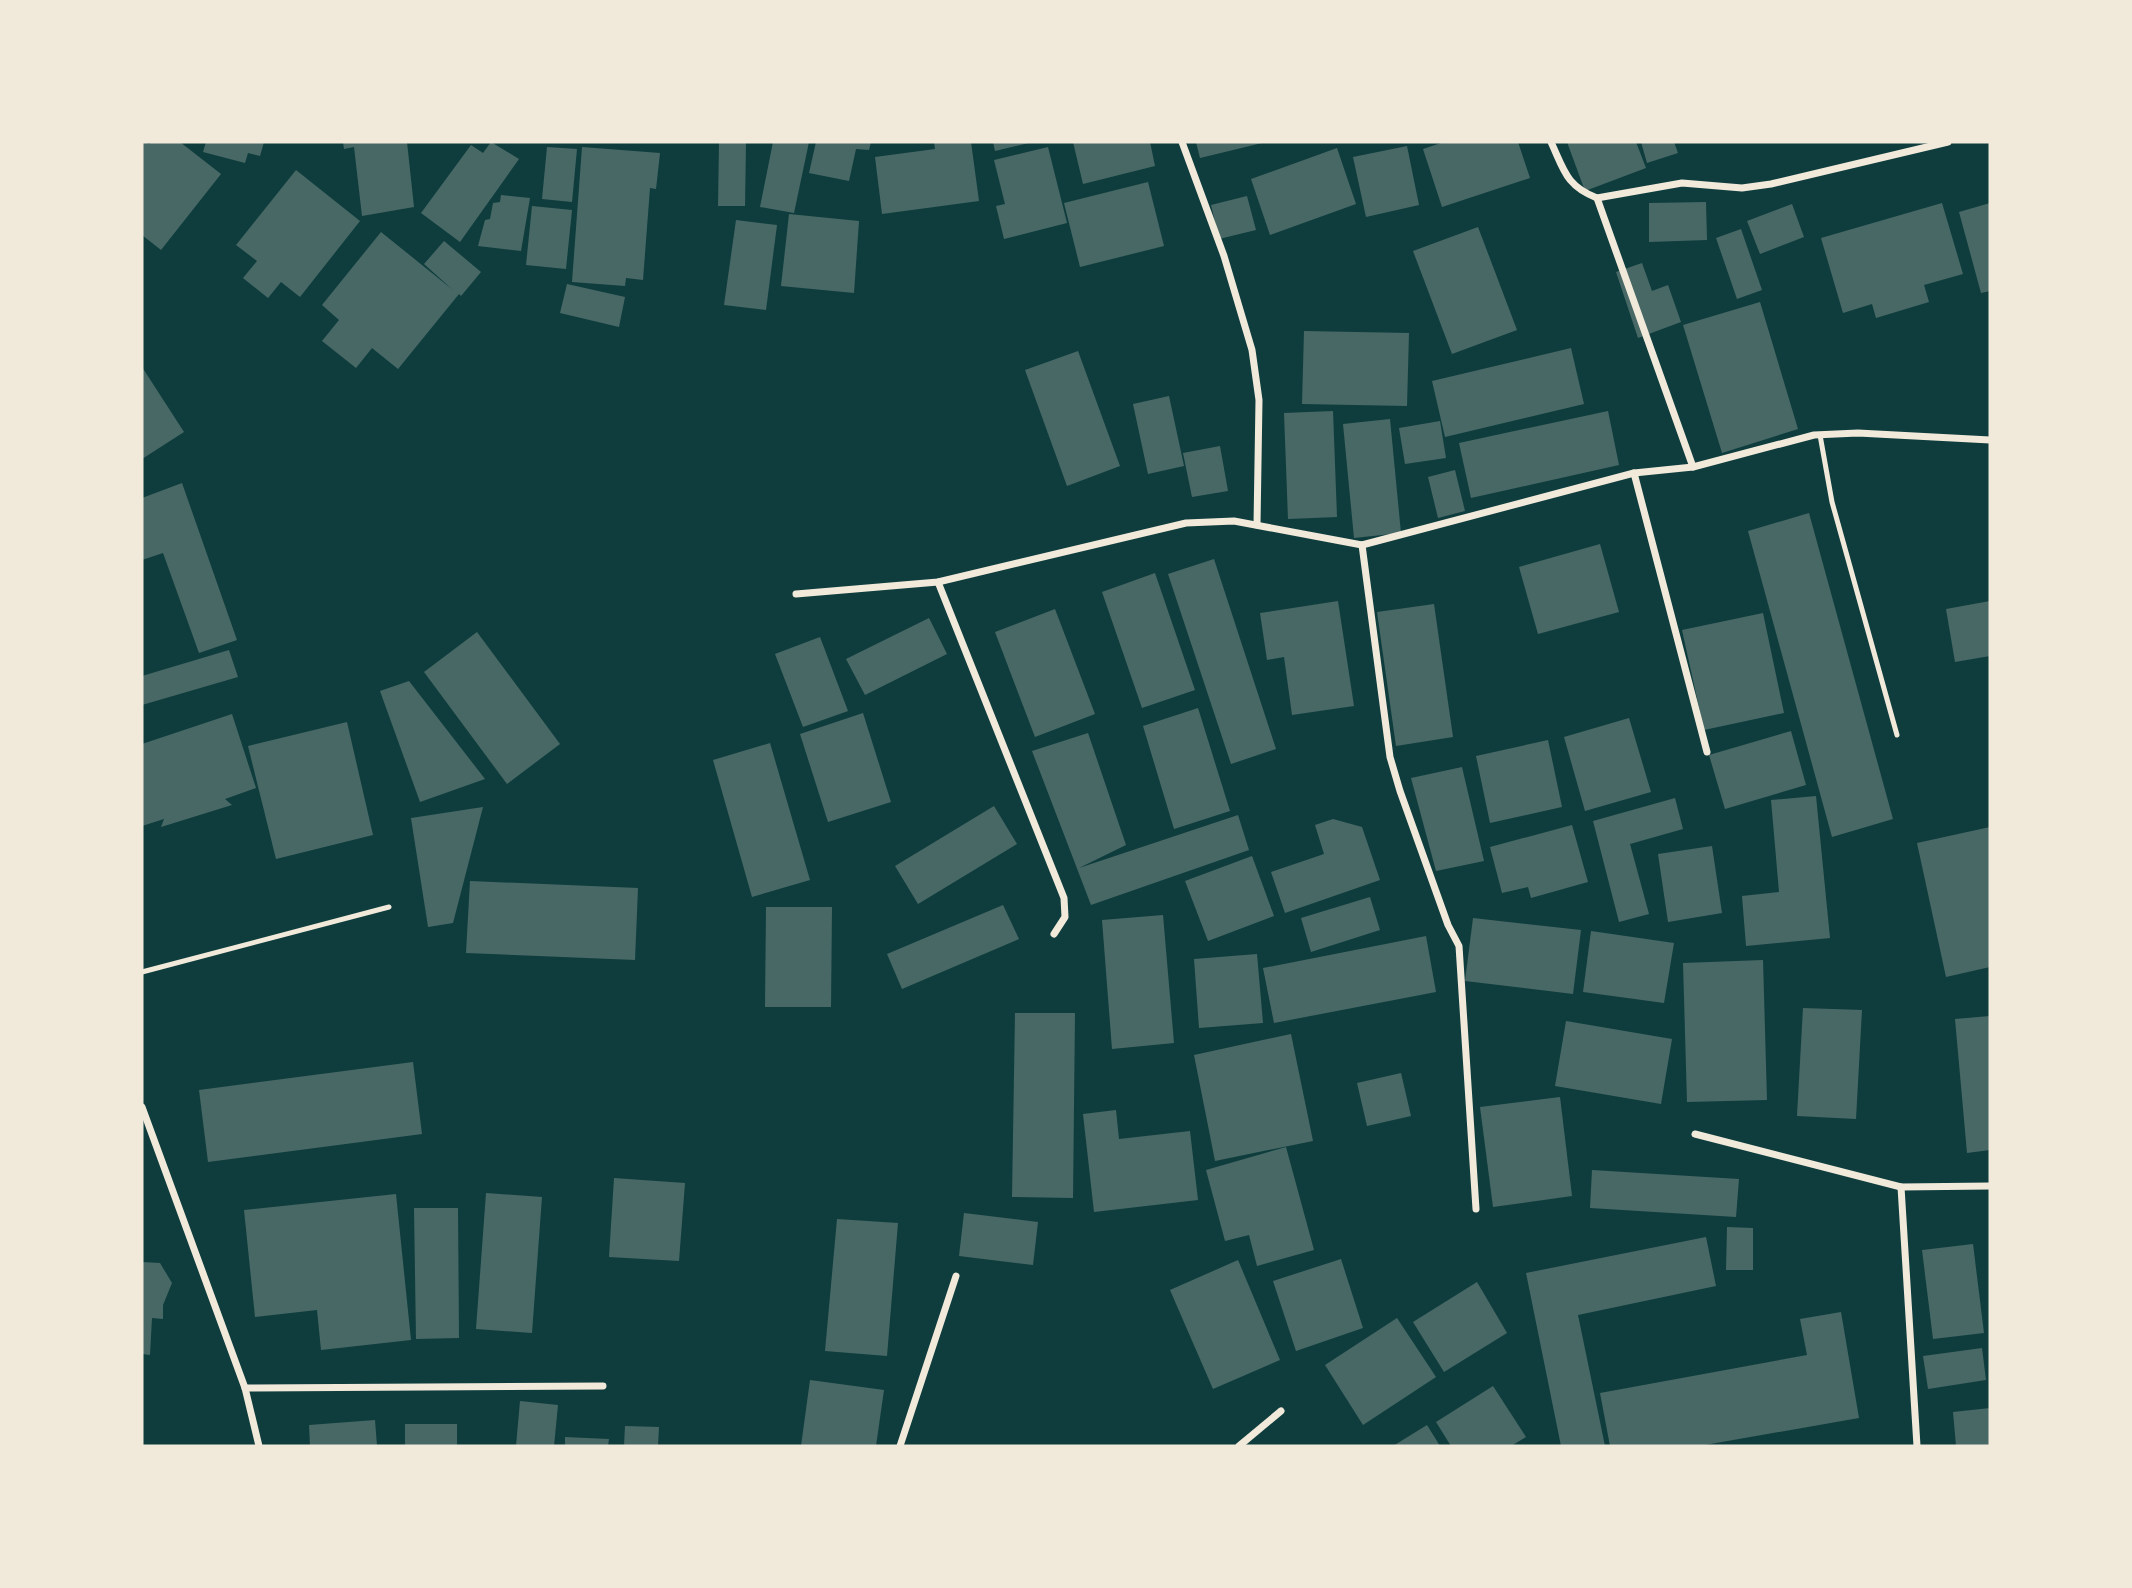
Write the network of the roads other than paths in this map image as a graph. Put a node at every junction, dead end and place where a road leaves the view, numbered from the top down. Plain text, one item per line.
1 (1182, 142) edge
2 (1551, 142) edge
3 (1948, 142) edge
4 (1597, 198) junction
5 (1820, 435) junction
6 (1990, 440) edge
7 (1693, 467) junction
8 (1634, 473) junction
9 (1256, 525) junction
10 (1362, 545) junction
11 (938, 582) junction
12 (796, 594) dead end
13 (1897, 734) dead end
14 (1707, 751) dead end
15 (389, 907) dead end
16 (1054, 934) dead end
17 (142, 972) edge
18 (142, 1107) edge
19 (1695, 1133) dead end
20 (1901, 1186) junction
21 (1990, 1186) edge
22 (1476, 1209) dead end
23 (956, 1276) dead end
24 (603, 1387) dead end
25 (244, 1388) junction
26 (1281, 1411) dead end
27 (259, 1446) edge
28 (900, 1446) edge
29 (1239, 1446) edge
30 (1917, 1446) edge

1 - 9 street
2 - 4 street
3 - 4 street
4 - 7 street
5 - 6 street
5 - 7 street
5 - 13 lane
7 - 8 street
8 - 10 street
8 - 14 street
9 - 10 street
9 - 11 street
10 - 22 street
11 - 12 street
11 - 16 street
15 - 17 lane
18 - 25 street
19 - 20 street
20 - 21 street
20 - 30 street
23 - 28 street
24 - 25 street
25 - 27 street
26 - 29 street

